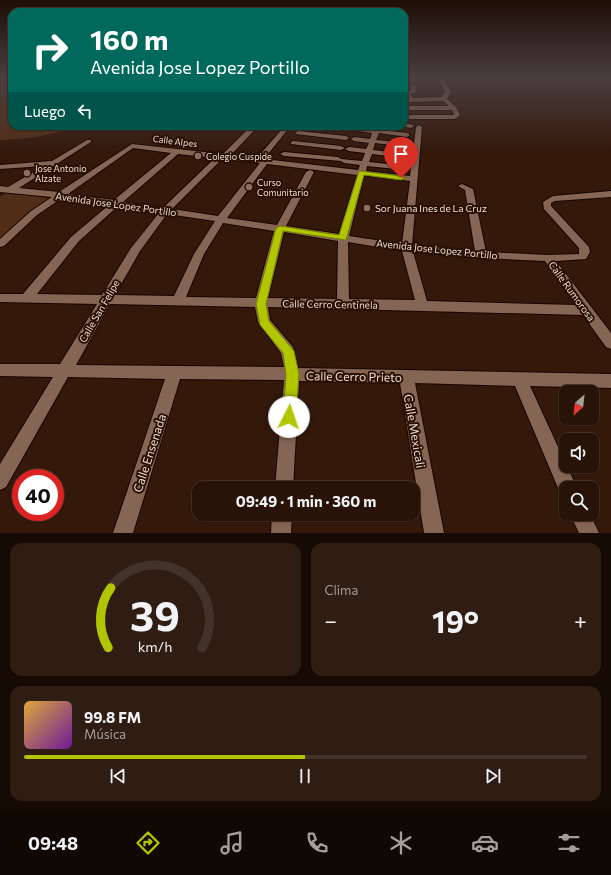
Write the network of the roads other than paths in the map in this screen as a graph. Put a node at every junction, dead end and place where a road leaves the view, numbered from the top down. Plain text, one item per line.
1 (441, 102) edge
2 (446, 102) edge
3 (408, 108) edge
4 (452, 109) junction
5 (408, 116) edge
6 (408, 125) edge
7 (251, 130) edge
8 (285, 130) edge
9 (329, 130) edge
10 (377, 130) edge
11 (382, 130) edge
12 (298, 133) dead end
13 (407, 135) dead end
14 (326, 136) junction
15 (346, 138) dead end
16 (354, 139) dead end
17 (89, 141) dead end
18 (373, 141) junction
19 (293, 143) dead end
20 (407, 145) dead end
21 (321, 146) junction
22 (341, 148) dead end
23 (349, 149) dead end
24 (176, 152) junction
25 (369, 152) junction
26 (284, 154) dead end
27 (407, 156) dead end
28 (223, 157) junction
29 (316, 157) junction
30 (262, 161) junction
31 (53, 163) junction
32 (365, 163) junction
33 (0, 167) edge
34 (405, 168) dead end
35 (310, 169) junction
36 (361, 173) junction
37 (415, 180) junction
38 (462, 186) dead end
39 (5, 190) edge
40 (611, 194) edge
41 (61, 195) junction
42 (116, 203) junction
43 (165, 211) junction
44 (221, 219) junction
45 (280, 228) junction
46 (343, 238) junction
47 (0, 244) edge
48 (407, 248) junction
49 (480, 255) junction
50 (548, 258) junction
51 (0, 298) edge
52 (26, 298) junction
53 (104, 301) junction
54 (178, 302) junction
55 (261, 304) junction
56 (343, 304) junction
57 (422, 305) junction
58 (587, 310) junction
59 (611, 343) edge
60 (0, 370) edge
61 (65, 370) junction
62 (175, 372) junction
63 (292, 374) junction
64 (406, 377) junction
65 (519, 378) junction
66 (611, 381) edge
67 (0, 481) edge
68 (284, 481) edge
69 (565, 481) edge
70 (282, 521) edge
71 (583, 521) edge
72 (122, 533) edge
73 (281, 533) edge
74 (434, 533) edge
75 (589, 533) edge

1 - 4 street
2 - 4 street
3 - 4 street
4 - 5 street
6 - 37 street
7 - 28 street, Calle San Felipe
8 - 30 street
9 - 14 street
10 - 18 street
11 - 13 street
12 - 14 street
14 - 15 street
14 - 21 street
16 - 18 street
17 - 31 street
18 - 20 street
18 - 25 street
19 - 21 street
21 - 22 street
21 - 29 street
23 - 25 street
24 - 28 street, Calle Alpes
24 - 41 street, Calle Alpes
24 - 42 street
25 - 27 street
25 - 32 street
26 - 29 street
28 - 30 street, Calle Alpes
28 - 43 street, Calle San Felipe
29 - 32 street
29 - 35 street
30 - 35 street, Calle Alpes
30 - 44 street
31 - 33 street
31 - 39 street
32 - 34 street
32 - 36 street
35 - 36 street, Calle Alpes
35 - 45 street
36 - 37 street, Calle Alpes
36 - 46 street
37 - 48 street
38 - 49 street
39 - 41 street, Avenida Jose Lopez Portillo
40 - 50 street, Avenida Jose Lopez Portillo
41 - 42 street, Avenida Jose Lopez Portillo
41 - 47 street
42 - 43 street, Avenida Jose Lopez Portillo
42 - 52 street
43 - 44 street, Avenida Jose Lopez Portillo
43 - 53 street, Calle San Felipe
44 - 45 street, Avenida Jose Lopez Portillo
44 - 54 street
45 - 46 street, Avenida Jose Lopez Portillo
45 - 55 street
46 - 48 street, Avenida Jose Lopez Portillo
46 - 56 street
48 - 49 street, Avenida Jose Lopez Portillo
48 - 57 street
49 - 50 street, Avenida Jose Lopez Portillo
50 - 58 street, Calle Rumorosa
51 - 52 street, Calle Cerro Centinela
52 - 53 street, Calle Cerro Centinela
53 - 54 street, Calle Cerro Centinela
53 - 61 street, Calle San Felipe
54 - 55 street, Calle Cerro Centinela
55 - 56 street, Calle Cerro Centinela
55 - 63 street
56 - 57 street, Calle Cerro Centinela
57 - 58 street, Calle Cerro Centinela
58 - 59 street, Calle Rumorosa
60 - 61 street, Calle Cerro Prieto
61 - 62 street, Calle Cerro Prieto
61 - 67 street, Calle San Felipe
62 - 63 street, Calle Cerro Prieto
62 - 72 street, Calle Ensenada
63 - 64 street, Calle Cerro Prieto
63 - 68 street
64 - 65 street, Calle Cerro Prieto
64 - 74 street, Calle Mexicali
65 - 66 street, Calle Cerro Prieto
65 - 69 street
70 - 73 street
71 - 75 street

